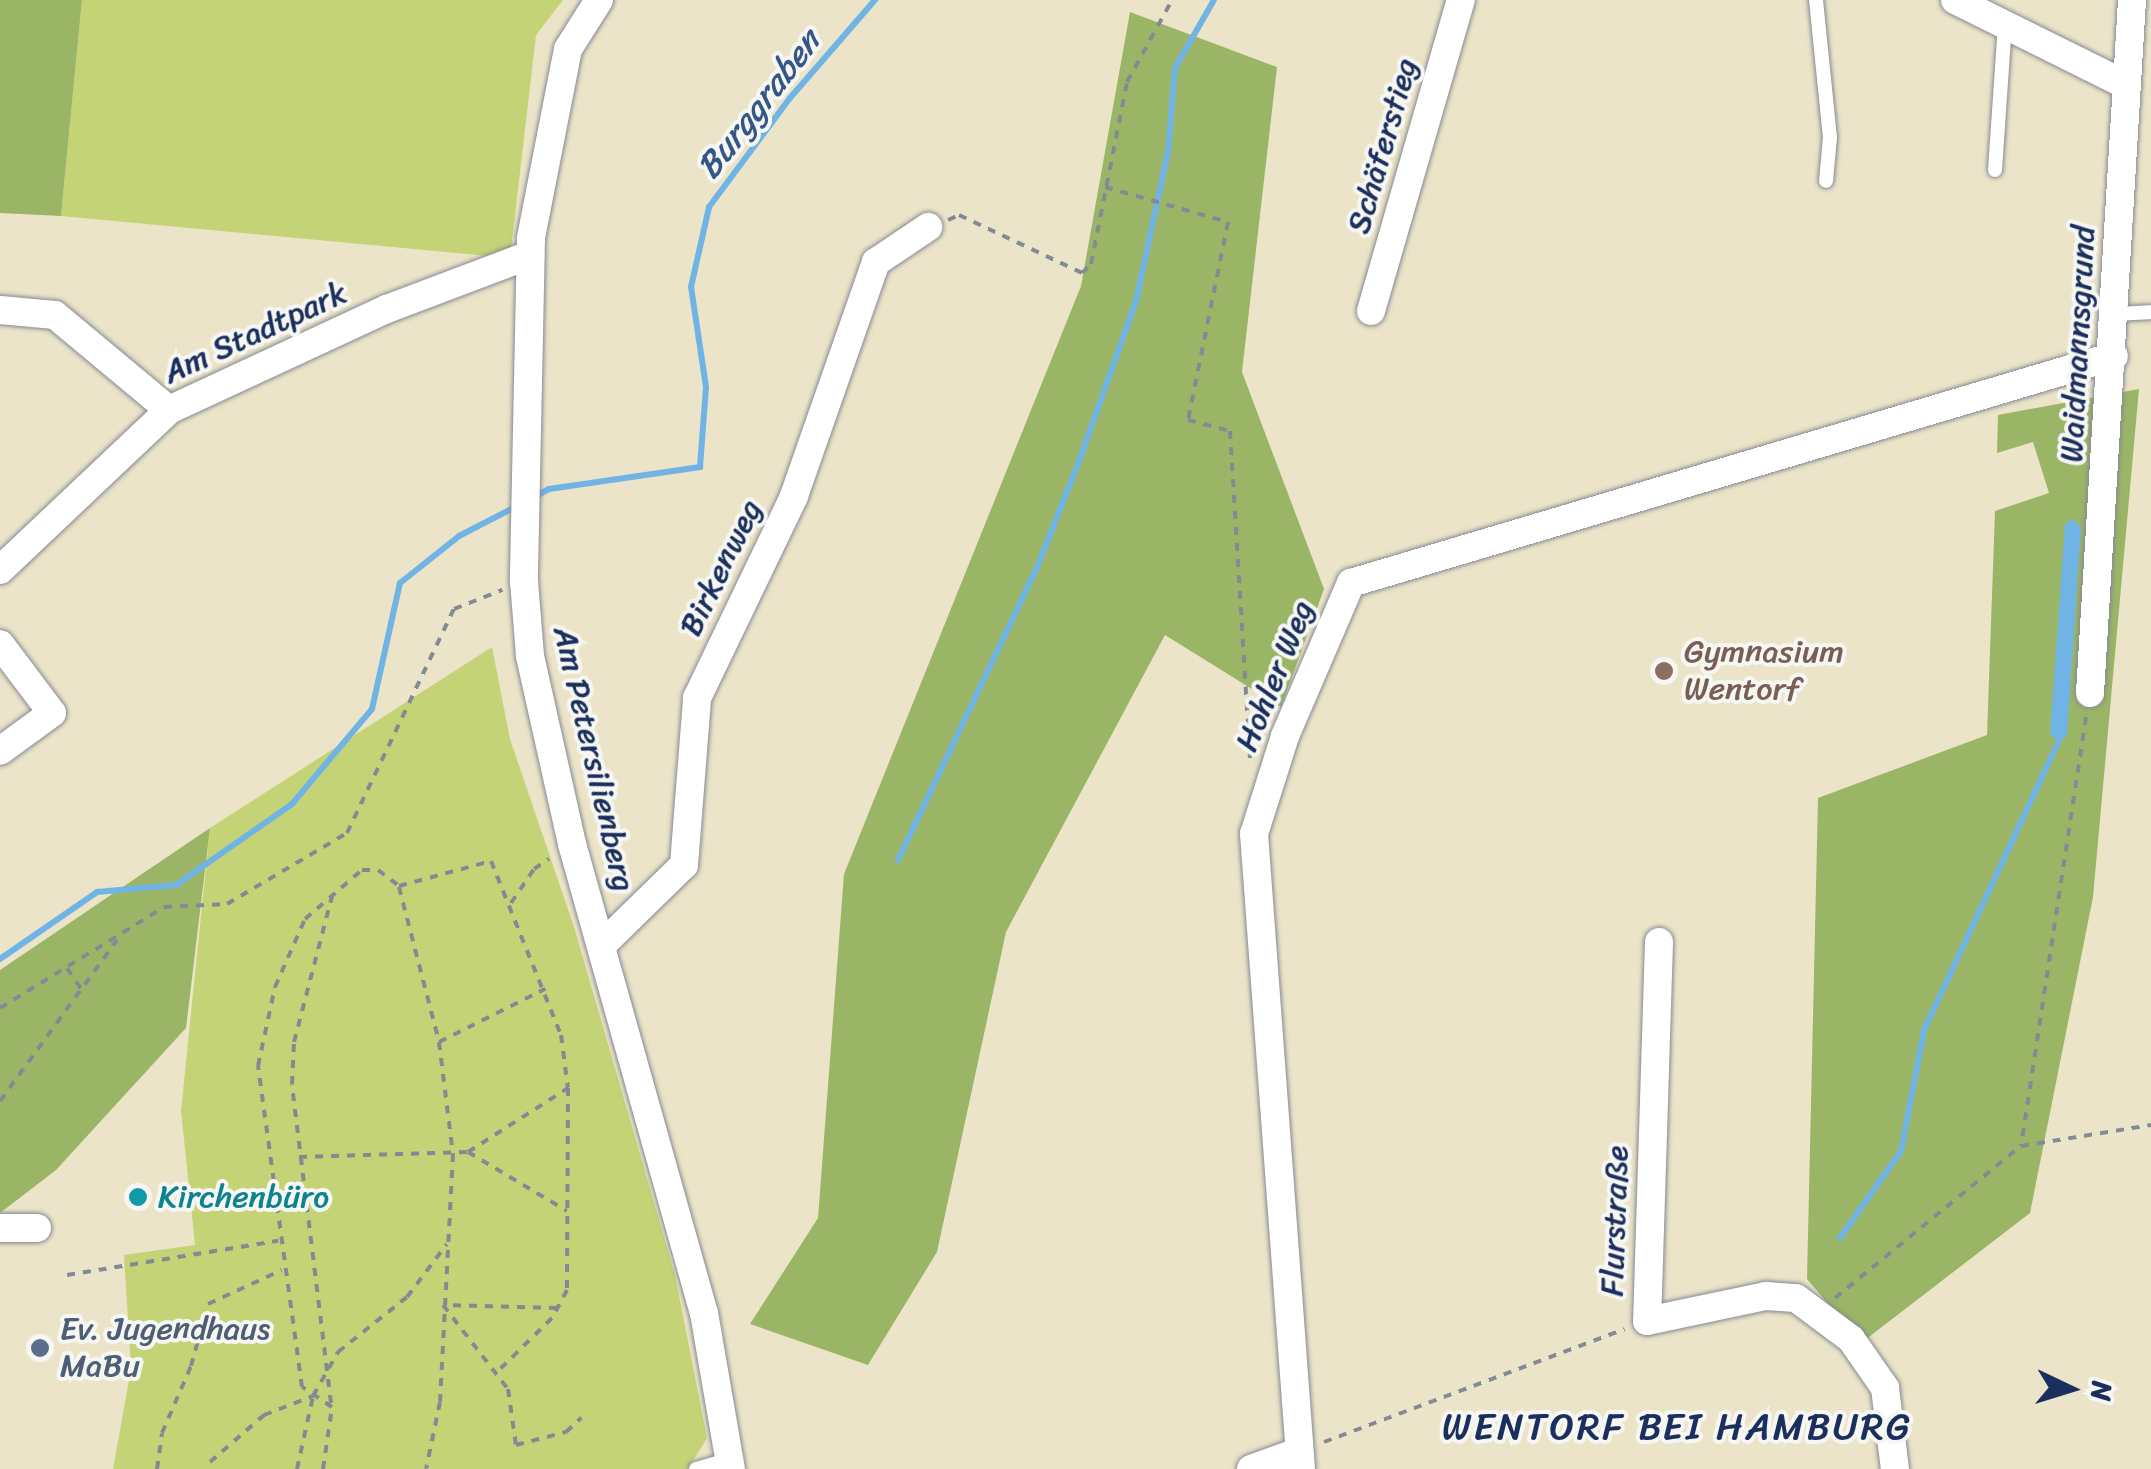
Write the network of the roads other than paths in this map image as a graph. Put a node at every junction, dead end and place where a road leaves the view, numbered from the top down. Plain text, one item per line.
1 (599, 0) edge
2 (1461, 0) edge
3 (1816, 0) edge
4 (1955, 0) edge
5 (2132, 0) edge
6 (2006, 25) junction
7 (2126, 85) junction
8 (2138, 128) edge
9 (1995, 170) dead end
10 (1826, 181) dead end
11 (928, 227) road end
12 (530, 254) junction
13 (0, 310) edge
14 (1371, 311) dead end
15 (2151, 312) edge
16 (2116, 314) junction
17 (2114, 356) junction
18 (169, 410) junction
19 (0, 570) edge
20 (0, 644) edge
21 (2090, 692) road end
22 (0, 751) edge
23 (1659, 942) dead end
24 (603, 944) junction
25 (0, 1228) edge
26 (37, 1228) dead end
27 (1300, 1461) edge
28 (730, 1464) edge
29 (696, 1469) edge
30 (1252, 1469) edge
31 (1895, 1469) edge

1 - 12 street, Am Petersilienberg
2 - 14 street, Schäferstieg
3 - 10 lane
4 - 6 street
5 - 7 street, Waidmannsgrund
6 - 7 street
6 - 9 lane
7 - 8 street, Waidmannsgrund
8 - 16 street, Waidmannsgrund
11 - 24 street, Birkenweg
12 - 18 street, Am Stadtpark
12 - 24 street, Am Petersilienberg
13 - 18 street
15 - 16 lane
16 - 17 street, Waidmannsgrund
17 - 21 street, Waidmannsgrund
17 - 27 street, Hohler Weg
18 - 19 street, Am Stadtpark
20 - 22 street
23 - 31 street, Flurstraße
24 - 28 street, Am Petersilienberg
25 - 26 street
27 - 30 street
28 - 29 lane

